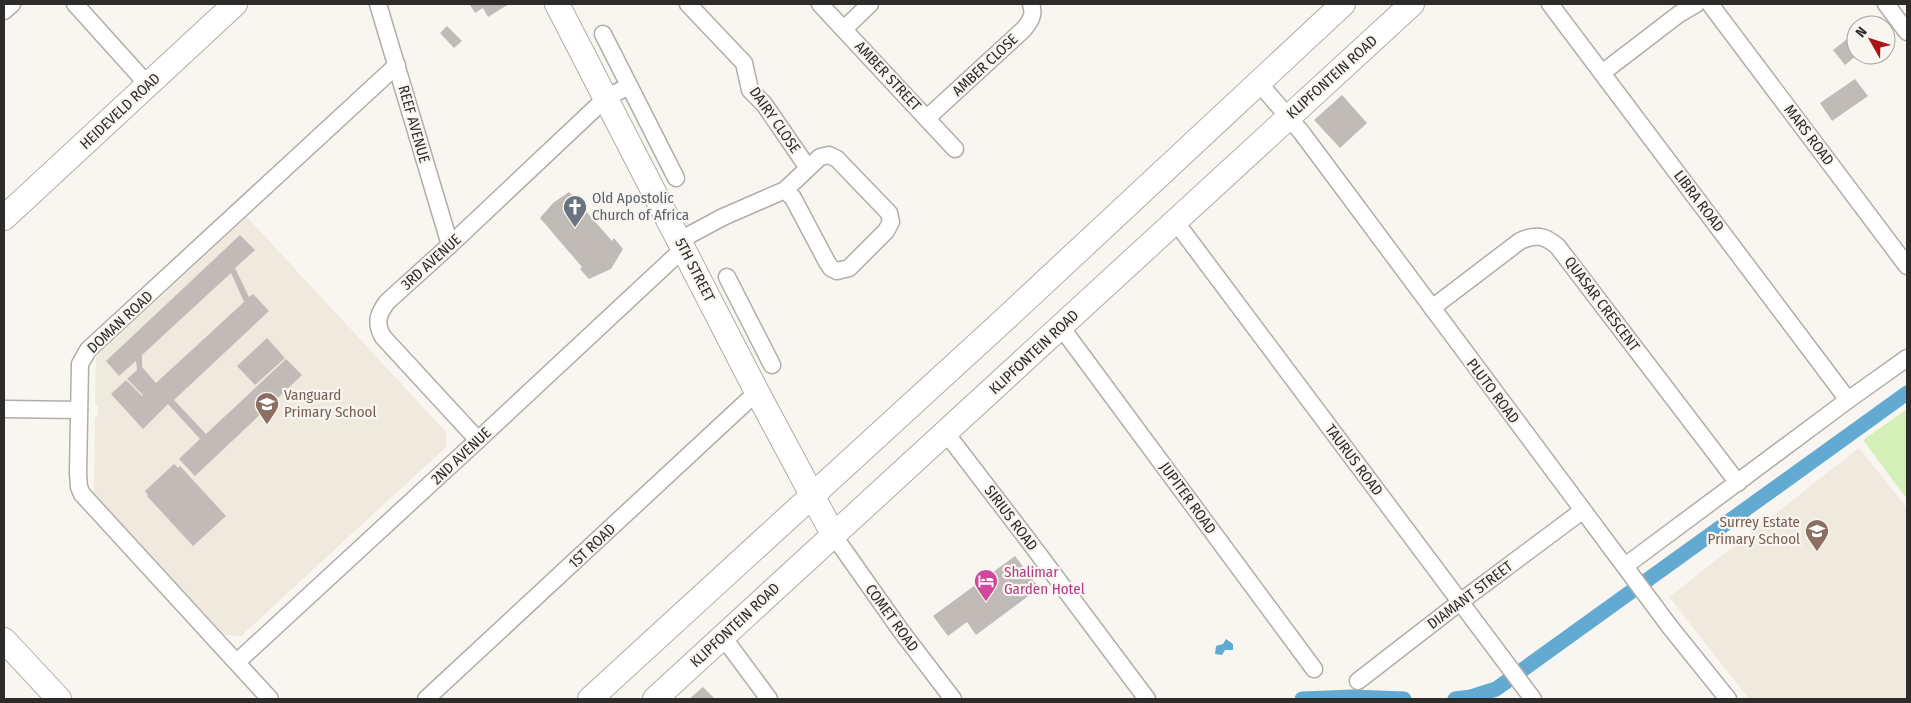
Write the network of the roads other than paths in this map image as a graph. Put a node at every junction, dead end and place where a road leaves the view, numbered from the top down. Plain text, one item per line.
1 (12, 4) edge
2 (75, 4) edge
3 (235, 4) edge
4 (378, 4) edge
5 (557, 4) edge
6 (688, 4) edge
7 (820, 4) edge
8 (870, 4) edge
9 (1343, 4) edge
10 (1412, 4) edge
11 (1550, 4) edge
12 (1696, 4) edge
13 (1710, 4) edge
14 (1886, 4) edge
15 (1032, 5) edge
16 (4, 11) edge
17 (844, 29) junction
18 (1907, 32) edge
19 (602, 34) dead end
20 (397, 65) junction
21 (1602, 73) junction
22 (1259, 83) junction
23 (148, 85) junction
24 (629, 86) junction
25 (606, 98) junction
26 (1289, 117) junction
27 (927, 118) junction
28 (955, 149) dead end
29 (808, 168) junction
30 (676, 178) dead end
31 (785, 190) junction
32 (4, 218) edge
33 (1175, 222) junction
34 (682, 244) junction
35 (450, 246) junction
36 (1907, 266) edge
37 (727, 277) dead end
38 (1432, 308) junction
39 (746, 314) junction
40 (722, 324) junction
41 (1061, 327) junction
42 (1907, 358) edge
43 (772, 365) dead end
44 (757, 392) junction
45 (1848, 400) junction
46 (4, 409) edge
47 (79, 410) junction
48 (946, 433) junction
49 (478, 440) junction
50 (1738, 483) junction
51 (813, 495) junction
52 (1582, 511) junction
53 (834, 536) junction
54 (1629, 572) junction
55 (1460, 602) junction
56 (723, 637) junction
57 (4, 640) edge
58 (237, 662) junction
59 (1314, 668) dead end
60 (1358, 681) dead end
61 (1529, 694) edge
62 (59, 699) edge
63 (270, 699) edge
64 (426, 699) edge
65 (590, 699) edge
66 (655, 699) edge
67 (769, 699) edge
68 (953, 699) edge
69 (1147, 699) edge
70 (1728, 699) edge

1 - 16 street
2 - 23 street
3 - 23 main road, HEIDEVELD ROAD
4 - 20 street, REEF AVENUE
5 - 25 main road, 5TH STREET
6 - 29 street, DAIRY CLOSE
7 - 17 street, AMBER STREET
8 - 17 street
9 - 22 main road
10 - 26 main road, KLIPFONTEIN ROAD
11 - 21 street, LIBRA ROAD
12 - 21 street
13 - 36 street, MARS ROAD
14 - 18 street
15 - 27 street, AMBER CLOSE
17 - 27 street, AMBER STREET
19 - 24 street
20 - 35 street, REEF AVENUE
20 - 47 street, DOMAN ROAD
21 - 45 street, LIBRA ROAD
22 - 26 street, PLUTO ROAD
22 - 51 main road
23 - 32 main road, HEIDEVELD ROAD
24 - 25 street, 3RD AVENUE
24 - 30 street
25 - 34 main road, 5TH STREET
25 - 35 street, 3RD AVENUE
26 - 33 main road, KLIPFONTEIN ROAD
26 - 38 street, PLUTO ROAD
27 - 28 street, AMBER STREET
29 - 31 street
29 - 31 street
31 - 34 street, 2ND AVENUE
33 - 41 main road, KLIPFONTEIN ROAD
33 - 55 street, TAURUS ROAD
34 - 40 main road, 5TH STREET
34 - 49 street, 2ND AVENUE
35 - 49 street, 3RD AVENUE
37 - 39 street
38 - 50 street, QUASAR CRESCENT
38 - 52 street, PLUTO ROAD
39 - 40 street
39 - 43 street
40 - 44 main road, 5TH STREET
41 - 48 main road, KLIPFONTEIN ROAD
41 - 59 street, JUPITER ROAD
42 - 45 street
44 - 51 main road, 5TH STREET
44 - 64 street, 1ST ROAD
45 - 50 street
46 - 47 street
47 - 58 street, DOMAN ROAD
48 - 53 main road, KLIPFONTEIN ROAD
48 - 69 street, SIRIUS ROAD
49 - 58 street, 2ND AVENUE
50 - 54 street
51 - 53 main road, 5TH STREET
51 - 65 main road
52 - 54 street, PLUTO ROAD
52 - 55 street, DIAMANT STREET
53 - 56 main road, KLIPFONTEIN ROAD
53 - 68 street, COMET ROAD
54 - 70 street, PLUTO ROAD
55 - 60 street, DIAMANT STREET
55 - 61 street, TAURUS ROAD
56 - 66 main road, KLIPFONTEIN ROAD
56 - 67 street
57 - 62 main road
58 - 63 street, DOMAN ROAD

